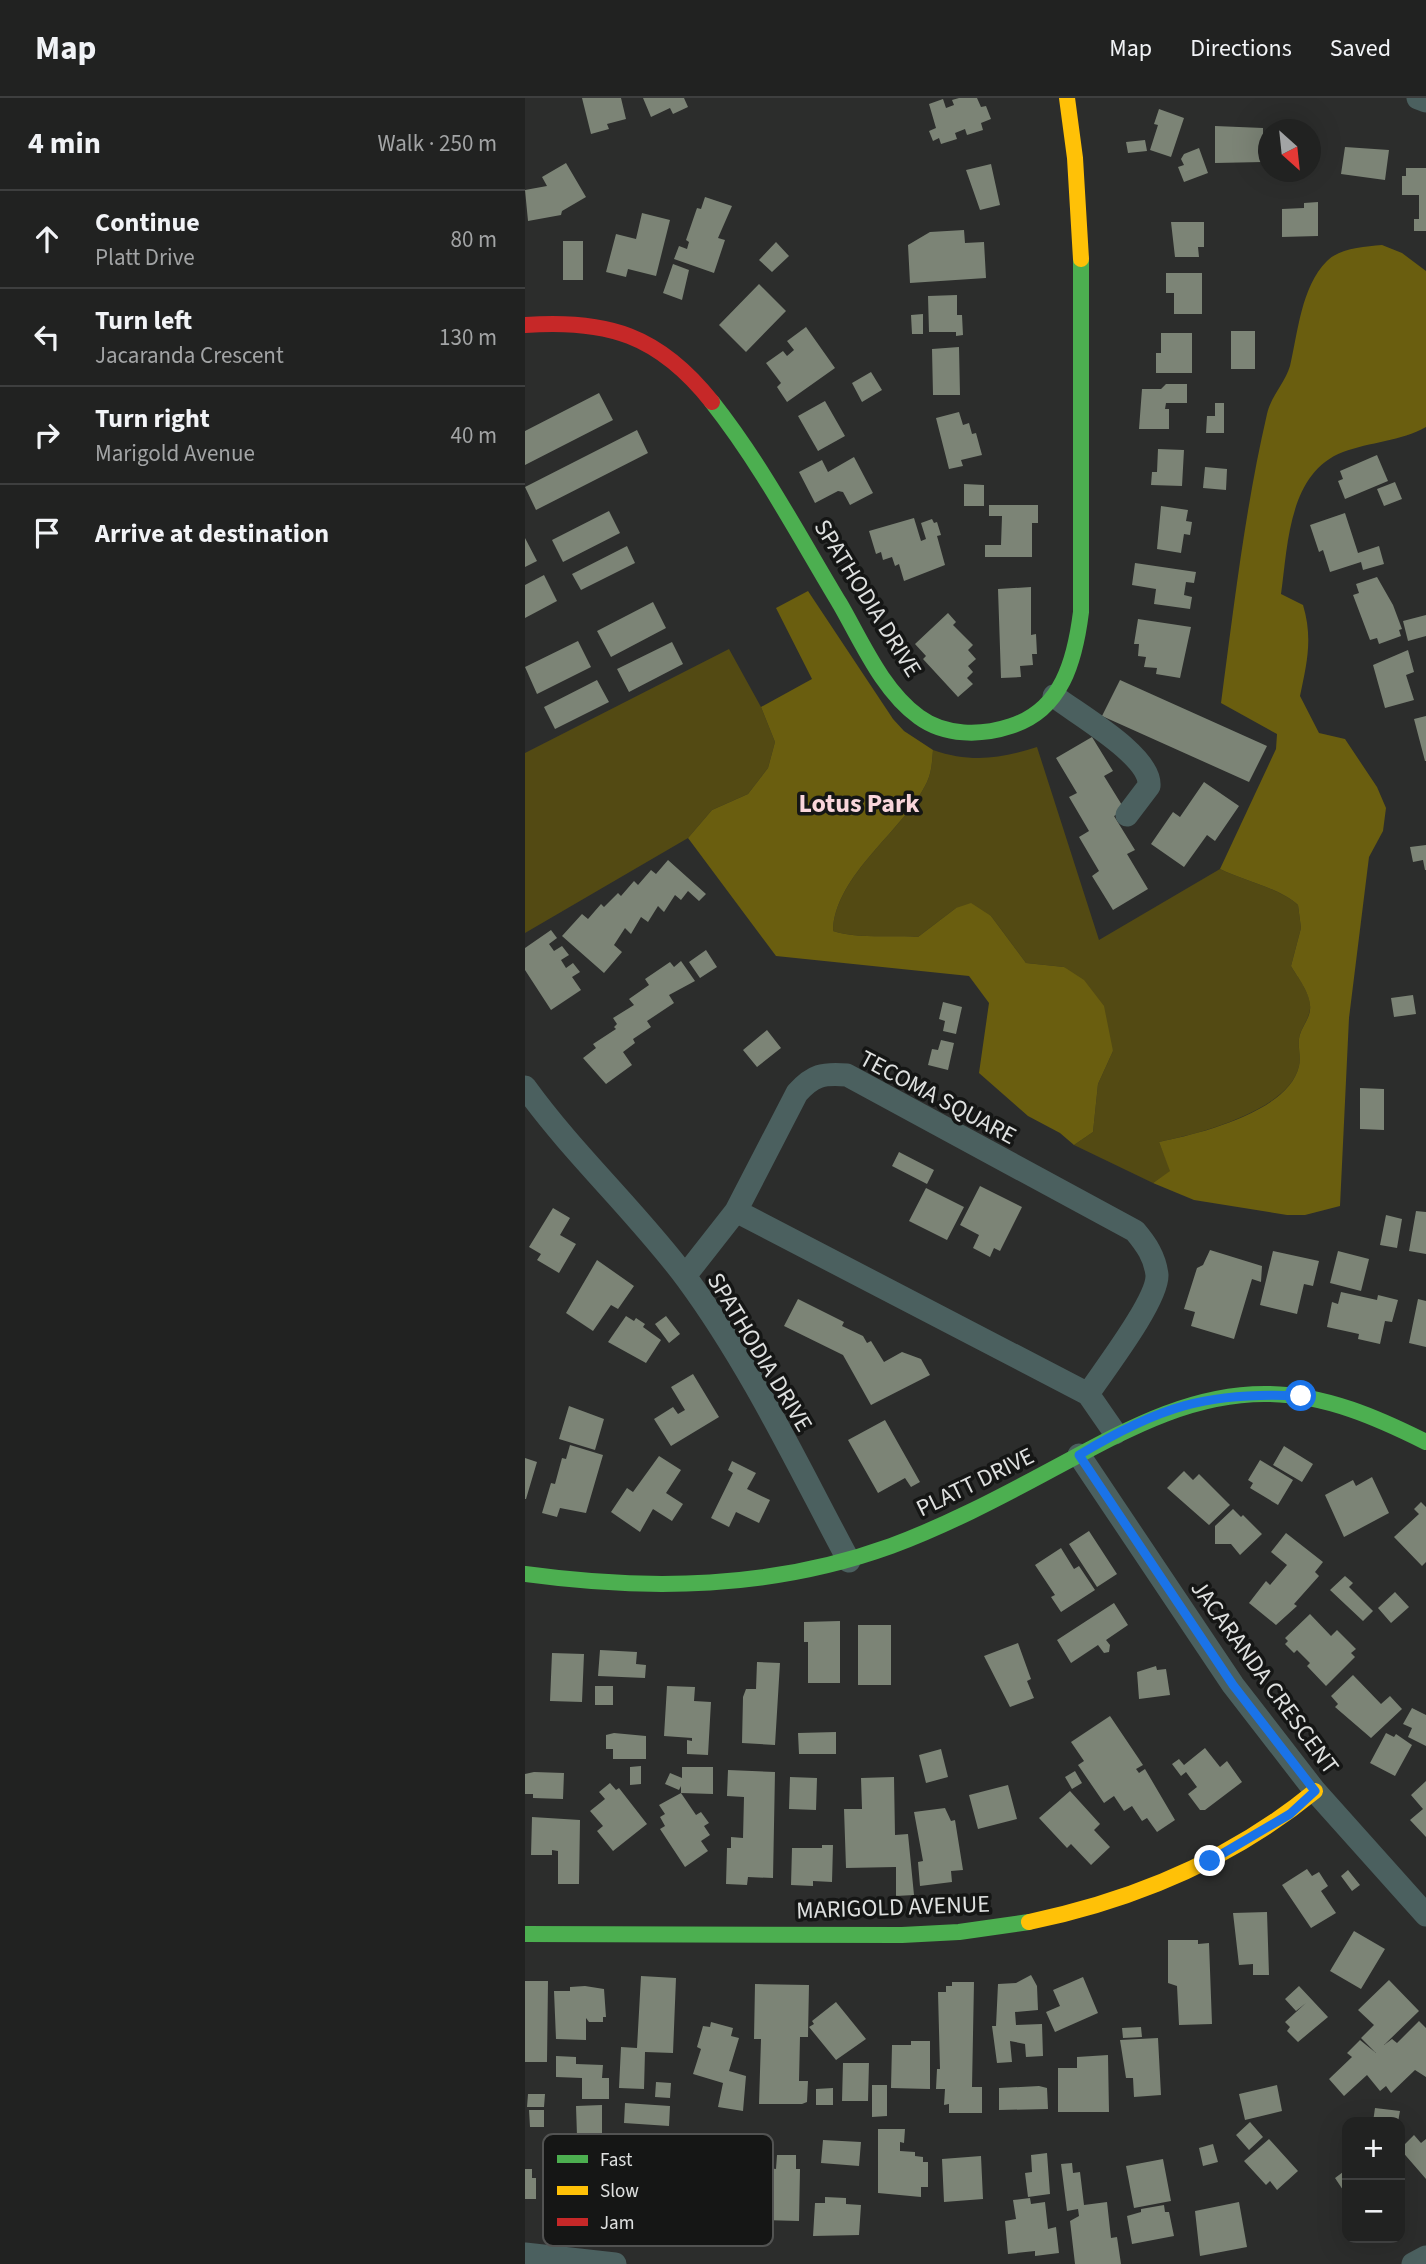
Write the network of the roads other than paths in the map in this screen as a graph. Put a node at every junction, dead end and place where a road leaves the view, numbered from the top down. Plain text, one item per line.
1 (1067, 98) edge
2 (1418, 98) edge
3 (1426, 100) edge
4 (525, 325) edge
5 (1053, 696) junction
6 (1127, 815) dead end
7 (525, 1087) edge
8 (736, 1211) junction
9 (685, 1276) junction
10 (1088, 1394) junction
11 (1115, 1433) junction
12 (1426, 1442) edge
13 (1079, 1455) junction
14 (849, 1560) junction
15 (525, 1574) edge
16 (1315, 1791) junction
17 (1426, 1916) edge
18 (525, 1934) edge
19 (525, 2254) edge
20 (1426, 2257) edge
21 (615, 2264) edge
22 (1413, 2264) edge

1 - 5 street, SPATHODIA DRIVE
2 - 3 street
4 - 5 street, SPATHODIA DRIVE
5 - 6 street
7 - 9 street, SPATHODIA DRIVE
8 - 9 street, TECOMA SQUARE
8 - 10 street
8 - 10 street, TECOMA SQUARE
9 - 14 street, SPATHODIA DRIVE
10 - 11 street
11 - 12 street, PLATT DRIVE
11 - 13 street, PLATT DRIVE
13 - 14 street, PLATT DRIVE
13 - 16 street, JACARANDA CRESCENT
14 - 15 street, PLATT DRIVE
16 - 17 street, JACARANDA CRESCENT
16 - 18 street, MARIGOLD AVENUE
19 - 21 street
20 - 22 street

